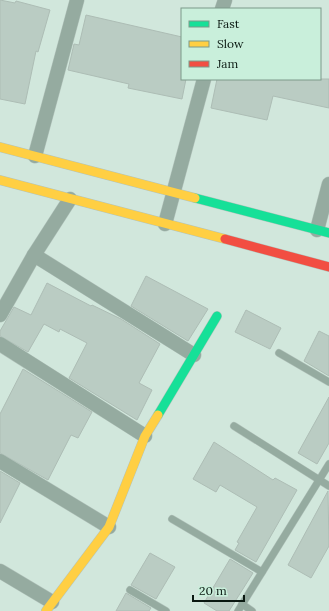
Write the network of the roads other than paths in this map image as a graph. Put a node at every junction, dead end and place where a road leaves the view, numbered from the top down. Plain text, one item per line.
1 (77, 0) edge
2 (204, 80) edge
3 (0, 147) edge
4 (35, 156) junction
5 (0, 180) edge
6 (329, 184) edge
7 (174, 192) junction
8 (70, 199) junction
9 (165, 224) junction
10 (323, 231) edge
11 (34, 255) junction
12 (329, 267) edge
13 (0, 315) edge
14 (218, 316) dead end
15 (0, 344) edge
16 (279, 353) dead end
17 (194, 355) junction
18 (329, 382) edge
19 (234, 426) dead end
20 (145, 436) junction
21 (0, 461) edge
22 (329, 464) edge
23 (319, 480) junction
24 (329, 486) edge
25 (172, 519) dead end
26 (109, 527) junction
27 (0, 571) edge
28 (262, 572) junction
29 (130, 590) dead end
30 (49, 606) edge
31 (240, 608) edge
32 (166, 611) edge
33 (252, 611) edge

1 - 4 street
2 - 7 street
3 - 4 street
4 - 7 street
5 - 8 street
6 - 10 street
7 - 9 street
7 - 10 street
8 - 9 street
8 - 11 street
9 - 12 street
11 - 13 street
11 - 17 street
14 - 17 street
15 - 20 street
16 - 18 lane
17 - 20 street
19 - 23 lane
20 - 26 street
21 - 26 street
22 - 23 lane
23 - 24 lane
23 - 28 lane
25 - 28 lane
26 - 30 street
27 - 30 street
28 - 31 lane
29 - 32 lane
31 - 33 lane

